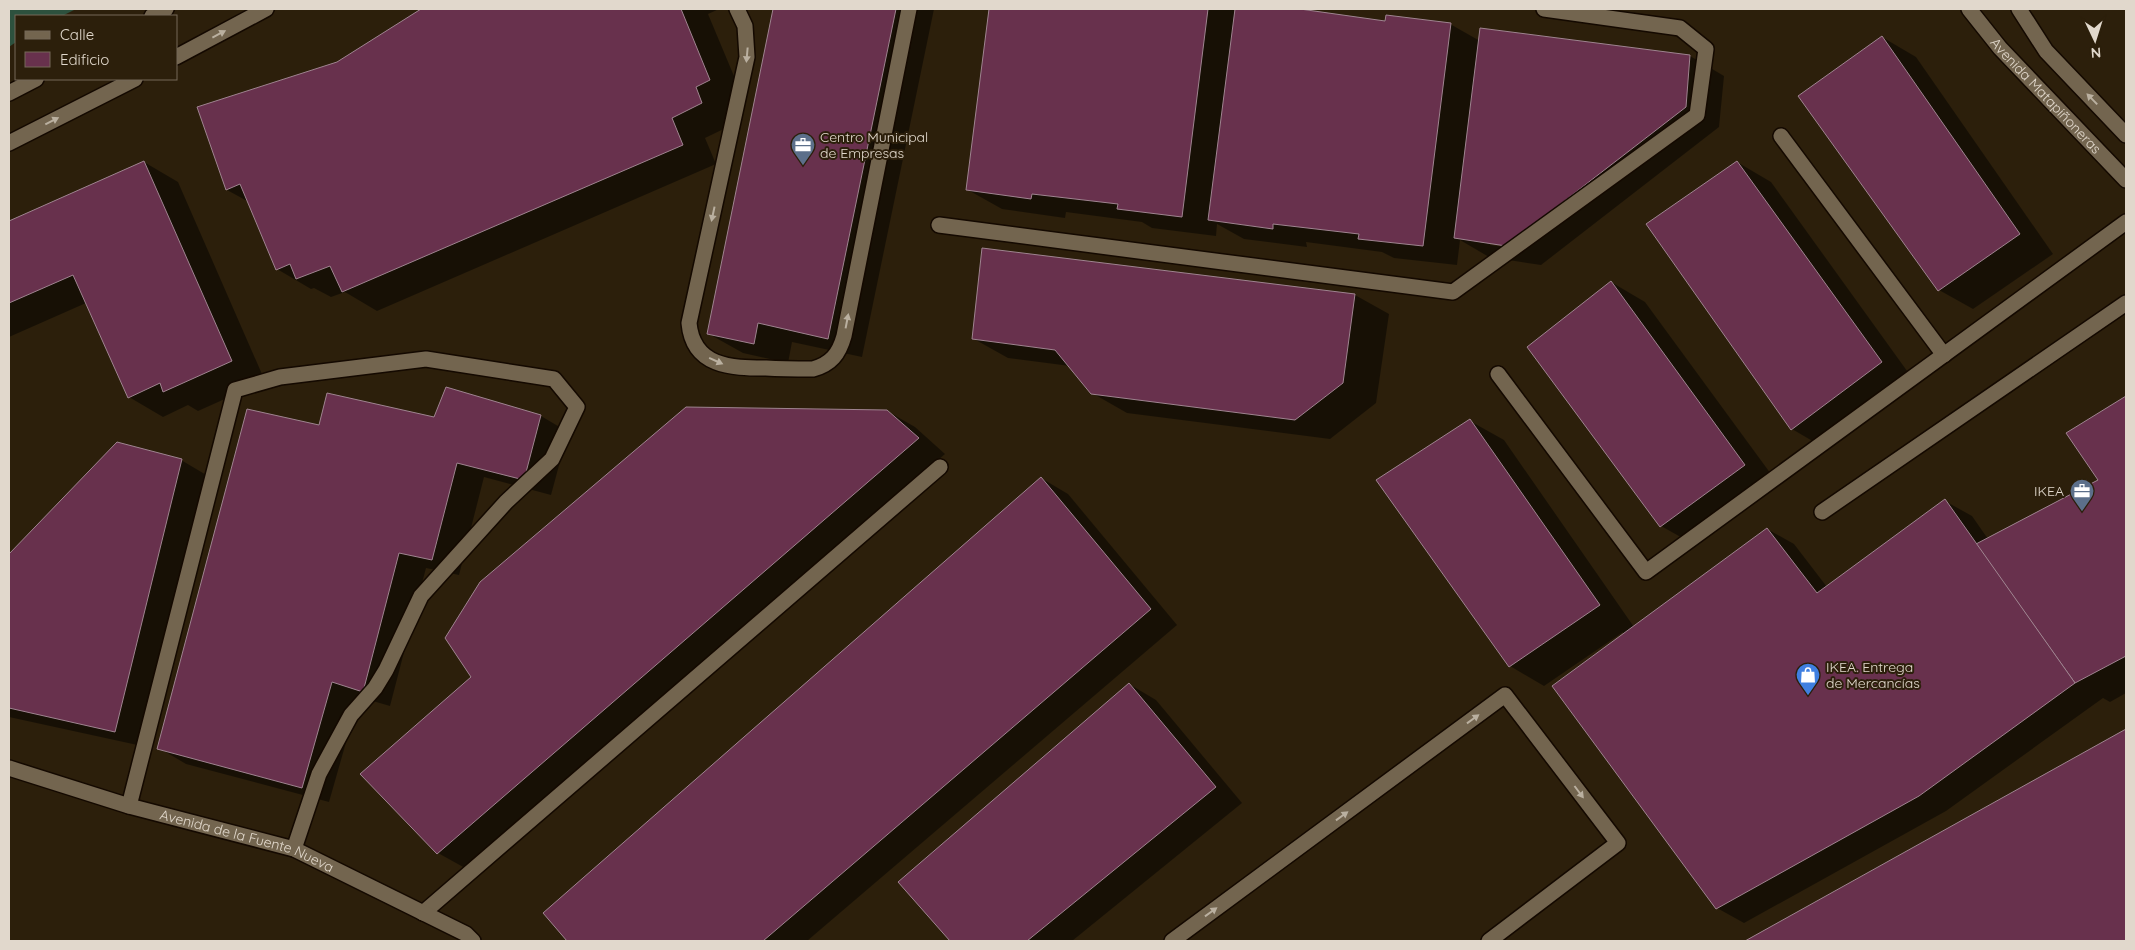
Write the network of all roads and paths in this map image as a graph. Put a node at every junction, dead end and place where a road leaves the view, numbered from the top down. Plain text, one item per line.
1 (166, 9) edge
2 (266, 9) edge
3 (737, 9) edge
4 (909, 9) edge
5 (1544, 9) edge
6 (1969, 9) edge
7 (2019, 9) edge
8 (154, 15) edge
9 (178, 56) edge
10 (34, 80) edge
11 (133, 80) edge
12 (9, 93) edge
13 (2126, 134) edge
14 (1781, 136) dead end
15 (9, 143) edge
16 (2126, 180) edge
17 (2126, 222) edge
18 (939, 225) dead end
19 (2126, 303) edge
20 (1944, 355) junction
21 (1498, 374) dead end
22 (940, 467) dead end
23 (1822, 512) dead end
24 (9, 768) edge
25 (130, 806) junction
26 (294, 849) junction
27 (423, 913) junction
28 (474, 941) edge
29 (1172, 941) edge
30 (1489, 941) edge

1 - 8 street
9 -> 2 street
3 -> 4 street
5 - 18 street
6 - 16 street, Avenida Matapiñoneras
13 -> 7 street
10 - 12 street
15 -> 11 street
14 - 20 street
17 - 20 street
19 - 23 street
20 - 21 street
22 - 27 street
24 - 25 street, Avenida de la Fuente Nueva
25 - 26 street, Avenida de la Fuente Nueva
25 - 26 street
26 - 27 street, Avenida de la Fuente Nueva
27 - 28 street, Avenida de la Fuente Nueva
29 -> 30 street

